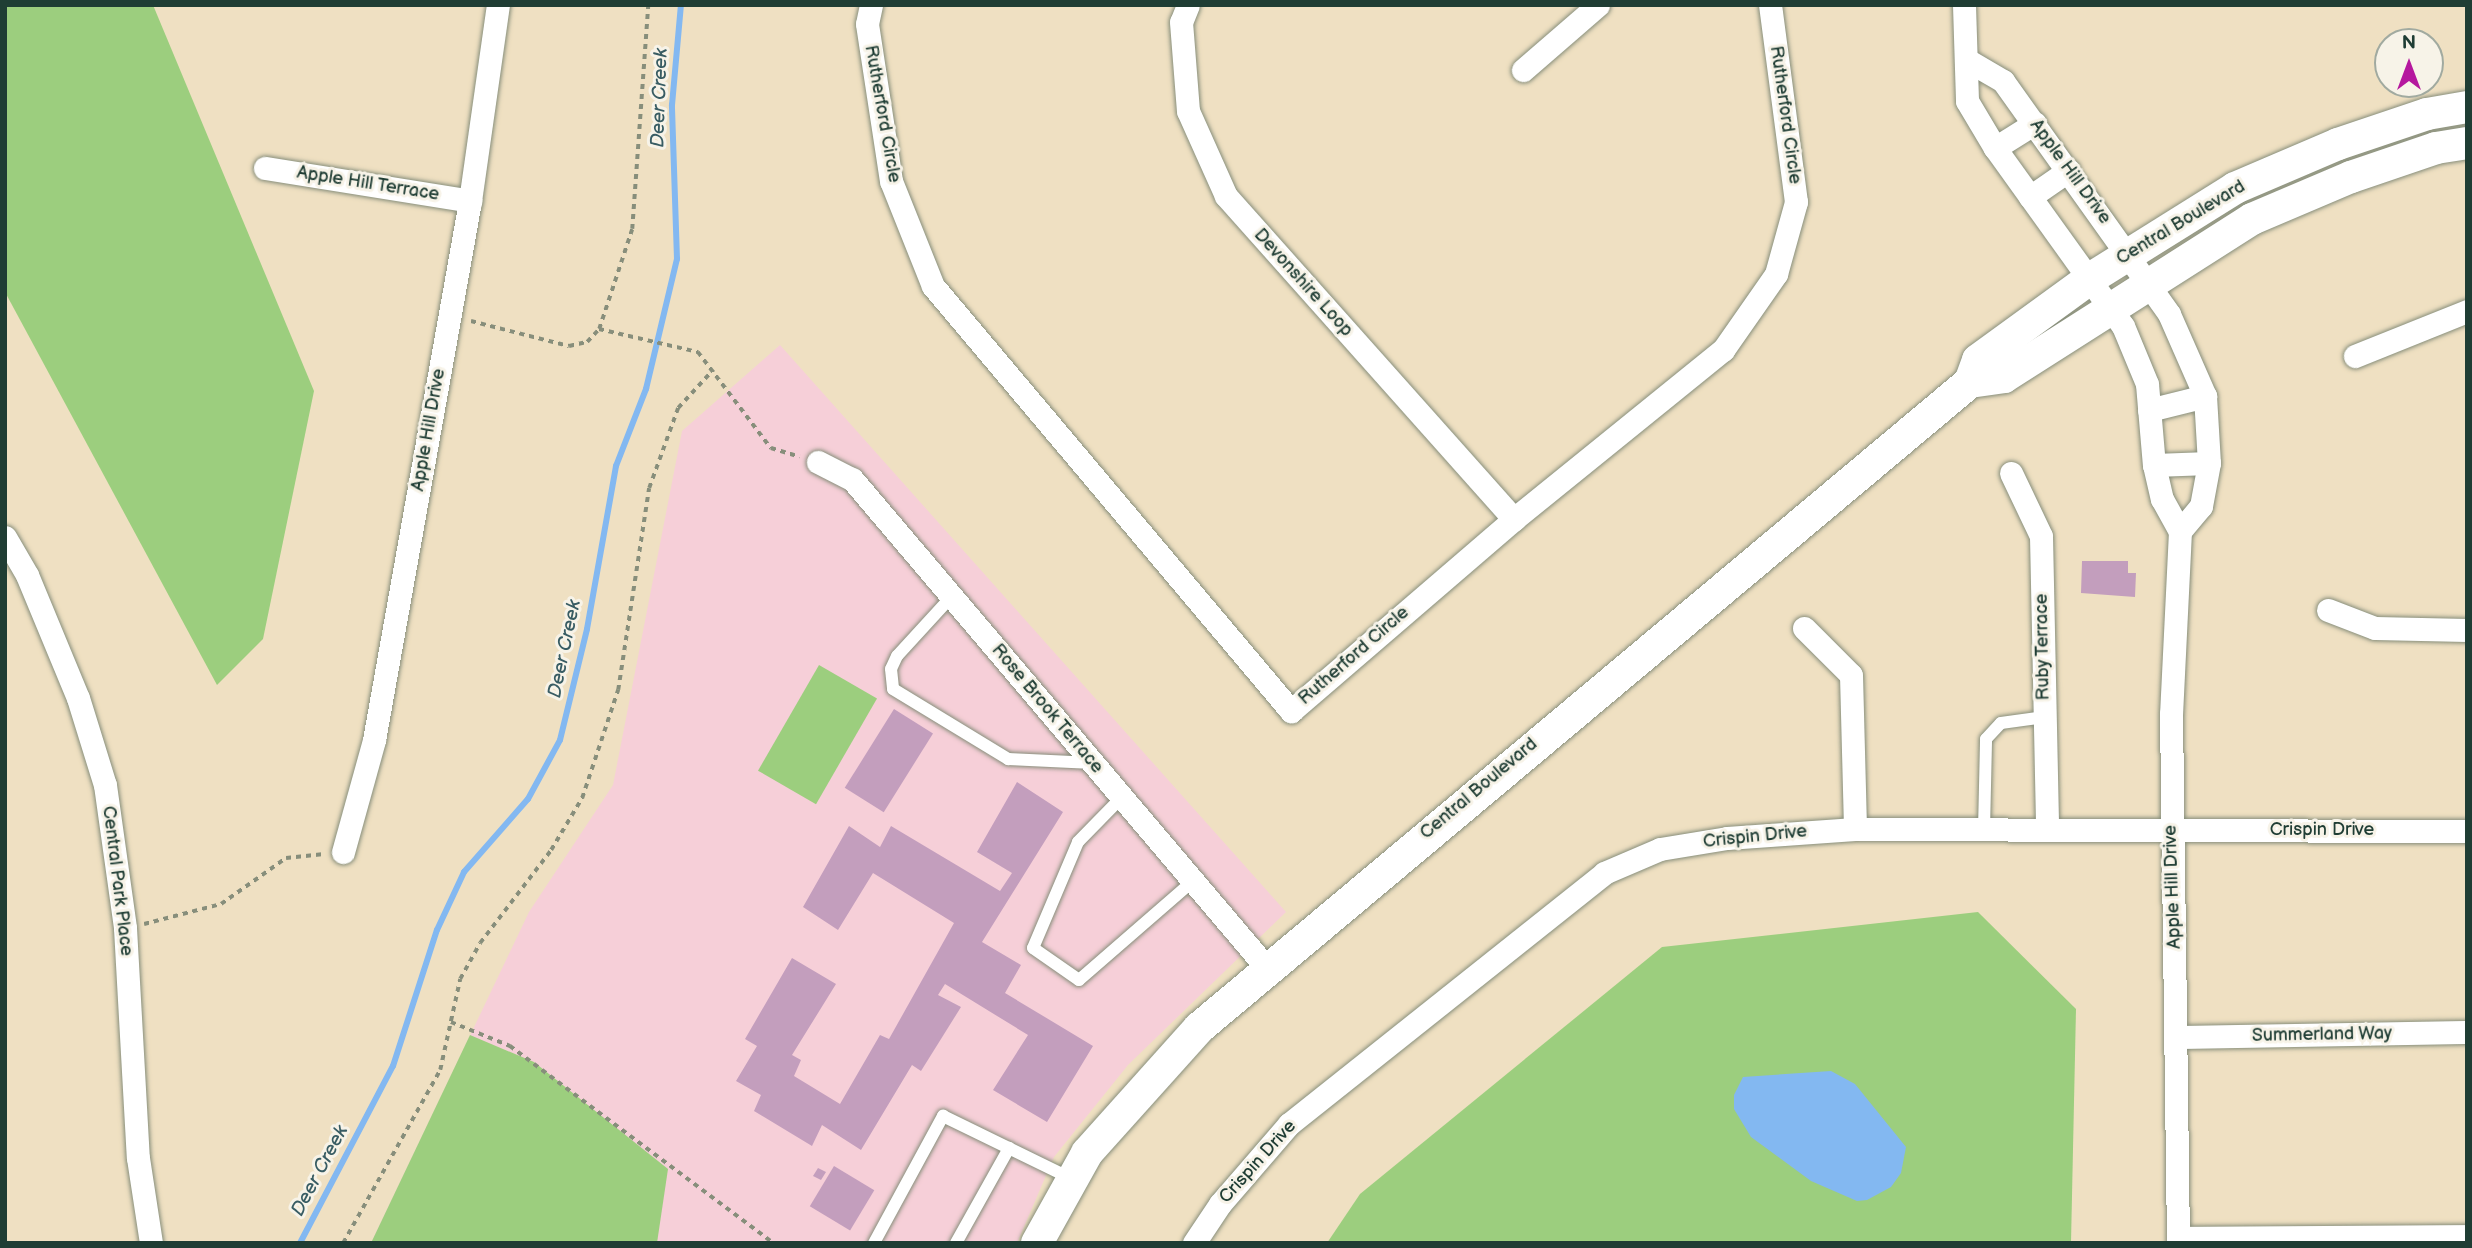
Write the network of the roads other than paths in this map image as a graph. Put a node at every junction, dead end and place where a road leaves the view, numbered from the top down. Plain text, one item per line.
1 (498, 5) edge
2 (871, 5) edge
3 (1188, 5) edge
4 (1598, 5) edge
5 (1770, 5) edge
6 (1964, 5) edge
7 (1967, 60) junction
8 (1523, 70) dead end
9 (2467, 107) edge
10 (2035, 123) junction
11 (2467, 143) edge
12 (1994, 148) junction
13 (265, 168) dead end
14 (2069, 170) junction
15 (2030, 197) junction
16 (470, 201) junction
17 (2129, 253) junction
18 (2088, 280) junction
19 (2148, 283) junction
20 (2108, 310) junction
21 (2467, 312) edge
22 (2355, 356) dead end
23 (1970, 382) junction
24 (2205, 396) junction
25 (2149, 410) junction
26 (818, 462) road end
27 (2209, 463) junction
28 (2154, 465) junction
29 (2011, 472) dead end
30 (1514, 519) junction
31 (2180, 531) junction
32 (5, 537) edge
33 (952, 596) junction
34 (2328, 610) dead end
35 (1804, 628) dead end
36 (2467, 630) edge
37 (2045, 717) junction
38 (1093, 763) junction
39 (1122, 797) junction
40 (1855, 828) junction
41 (2047, 828) junction
42 (2171, 828) junction
43 (1984, 830) junction
44 (2467, 831) edge
45 (343, 852) road end
46 (1193, 881) junction
47 (1266, 967) junction
48 (2467, 1032) edge
49 (2178, 1037) junction
50 (1009, 1148) junction
51 (1073, 1179) junction
52 (2467, 1236) edge
53 (2178, 1240) edge
54 (150, 1243) edge
55 (874, 1243) edge
56 (956, 1243) edge
57 (1037, 1243) edge
58 (1194, 1243) edge

1 - 16 street, Apple Hill Drive
2 - 30 street, Rutherford Circle
3 - 30 street, Devonshire Loop
4 - 8 street
5 - 30 street, Rutherford Circle
6 - 7 street
7 - 10 street, Apple Hill Drive
7 - 12 street
9 - 17 street, Central Boulevard
10 - 12 street
10 - 14 street, Apple Hill Drive
11 - 19 street, Central Boulevard
12 - 15 street
13 - 16 street, Apple Hill Terrace
14 - 15 street
14 - 17 street, Apple Hill Drive
15 - 18 street
16 - 45 street, Apple Hill Drive
17 - 18 street, Central Boulevard
17 - 19 street, Apple Hill Drive
18 - 20 street
18 - 23 street, Central Boulevard
19 - 20 street, Central Boulevard
19 - 24 street, Apple Hill Drive
20 - 23 street, Central Boulevard
20 - 25 street
21 - 22 street
23 - 47 street, Central Boulevard
24 - 25 street
24 - 27 street, Apple Hill Drive
25 - 28 street
26 - 33 street, Rose Brook Terrace
27 - 28 street
27 - 31 street, Apple Hill Drive
28 - 31 street
29 - 37 street, Ruby Terrace
31 - 42 street, Apple Hill Drive
32 - 54 street, Central Park Place
33 - 38 street, Rose Brook Terrace
33 - 38 lane
34 - 36 street
35 - 40 street
37 - 41 street, Ruby Terrace
37 - 43 lane
38 - 39 street, Rose Brook Terrace
39 - 46 street, Rose Brook Terrace
39 - 46 lane
40 - 43 street, Crispin Drive
40 - 58 street, Crispin Drive
41 - 42 street, Crispin Drive
41 - 43 street, Crispin Drive
42 - 44 street, Crispin Drive
42 - 49 street, Apple Hill Drive
46 - 47 street, Rose Brook Terrace
47 - 51 street, Central Boulevard
48 - 49 street, Summerland Way
49 - 53 street, Apple Hill Drive
50 - 51 lane
50 - 55 lane
50 - 56 lane
51 - 57 street, Central Boulevard
52 - 53 street

